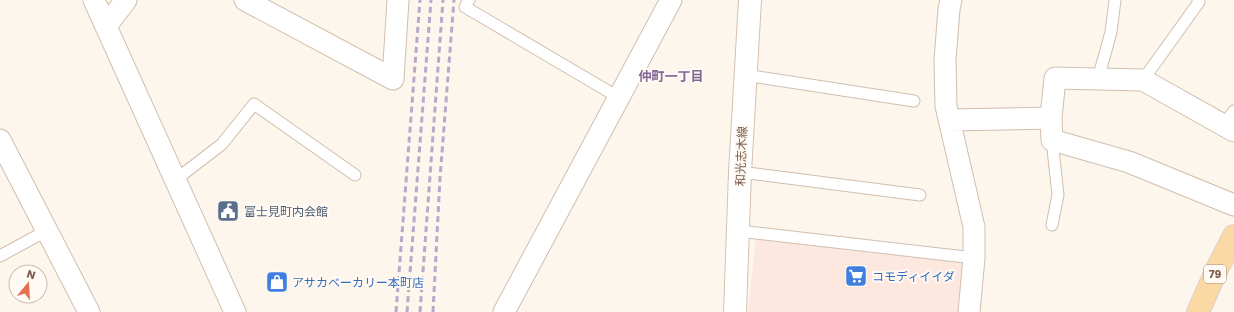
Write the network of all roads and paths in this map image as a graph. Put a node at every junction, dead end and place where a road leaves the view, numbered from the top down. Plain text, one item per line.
1 (94, 0) edge
2 (126, 0) edge
3 (245, 0) edge
4 (398, 0) edge
5 (469, 0) edge
6 (671, 0) edge
7 (750, 0) edge
8 (951, 0) edge
9 (1115, 0) edge
10 (1198, 0) edge
11 (106, 26) junction
12 (745, 75) junction
13 (1098, 79) junction
14 (1143, 80) junction
15 (618, 97) junction
16 (914, 101) dead end
17 (1051, 118) junction
18 (949, 120) junction
19 (1230, 122) edge
20 (0, 140) edge
21 (1052, 140) junction
22 (740, 172) junction
23 (355, 174) dead end
24 (174, 181) junction
25 (920, 195) dead end
26 (1234, 204) edge
27 (1052, 225) dead end
28 (46, 231) junction
29 (739, 232) junction
30 (1231, 248) edge
31 (0, 256) edge
32 (974, 258) junction
33 (89, 312) edge
34 (235, 312) edge
35 (504, 312) edge
36 (735, 312) edge
37 (969, 312) edge
38 (1198, 312) edge

1 - 11 street
2 - 11 street
3 - 4 street
5 - 15 lane
6 - 15 street
7 - 12 main road, 和光志木線
8 - 18 street
9 - 13 lane
10 - 14 lane
11 - 24 street
12 - 16 lane
12 - 22 main road, 和光志木線
13 - 14 street
13 - 17 street
14 - 19 street
15 - 35 street
17 - 18 street
17 - 21 street
18 - 32 street
20 - 28 street
21 - 26 street
21 - 27 lane
22 - 25 lane
22 - 29 main road, 和光志木線
23 - 24 lane
24 - 34 street
28 - 31 lane
28 - 33 street
29 - 32 lane
29 - 36 main road, 和光志木線
30 - 38 main road, 79
32 - 37 street

